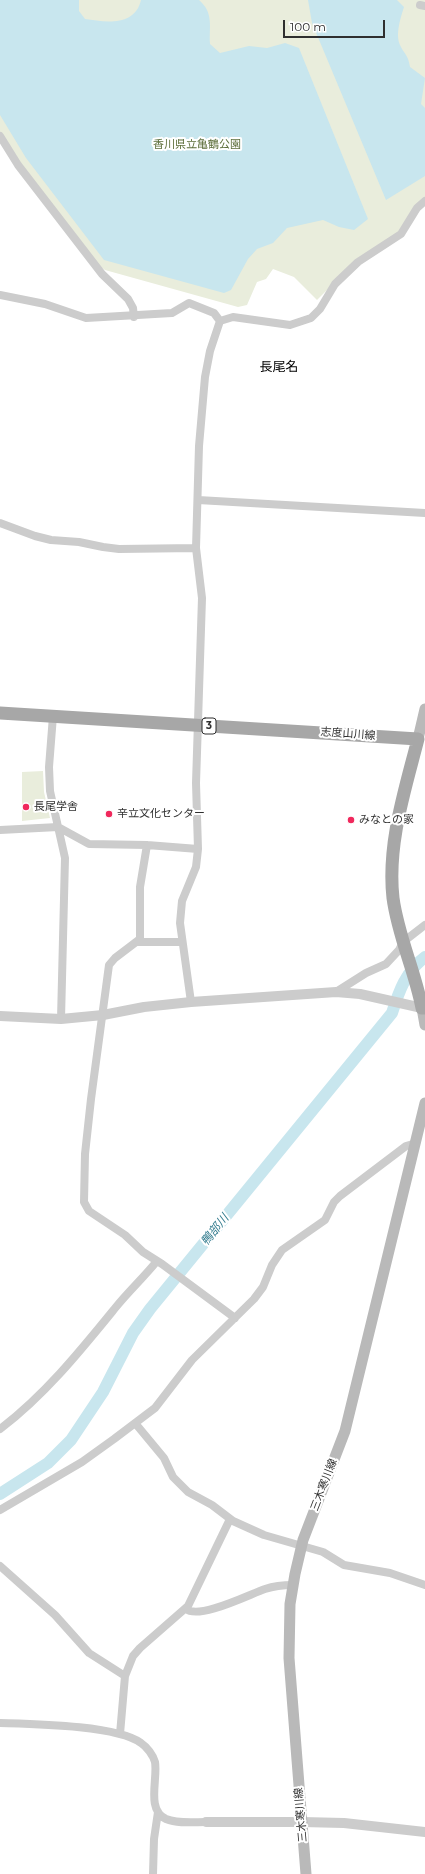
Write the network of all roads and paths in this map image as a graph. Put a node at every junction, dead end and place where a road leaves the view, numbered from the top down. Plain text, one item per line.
1 (0, 136) edge
2 (425, 201) edge
3 (0, 294) edge
4 (134, 317) junction
5 (220, 321) junction
6 (198, 500) junction
7 (425, 513) edge
8 (0, 523) edge
9 (196, 548) junction
10 (425, 710) edge
11 (0, 713) edge
12 (53, 716) junction
13 (197, 725) junction
14 (418, 738) junction
15 (58, 827) junction
16 (0, 830) edge
17 (147, 845) junction
18 (198, 849) junction
19 (425, 925) edge
20 (138, 942) junction
21 (182, 942) junction
22 (404, 945) junction
23 (336, 992) junction
24 (422, 999) edge
25 (191, 1002) junction
26 (103, 1015) junction
27 (0, 1016) edge
28 (61, 1019) junction
29 (425, 1025) edge
30 (425, 1103) edge
31 (416, 1143) junction
32 (160, 1262) junction
33 (235, 1318) junction
34 (135, 1423) junction
35 (0, 1429) edge
36 (0, 1510) edge
37 (230, 1519) junction
38 (301, 1547) junction
39 (0, 1566) edge
40 (425, 1584) edge
41 (293, 1585) junction
42 (186, 1609) junction
43 (125, 1676) junction
44 (0, 1723) edge
45 (120, 1734) junction
46 (158, 1812) junction
47 (206, 1822) joint
48 (302, 1822) junction
49 (425, 1832) edge
50 (153, 1874) edge
51 (306, 1874) edge

1 - 4 street
2 - 5 street
3 - 4 street
4 - 5 street
5 - 6 street
6 - 7 street
6 - 9 street
8 - 9 street
9 - 13 street
10 - 14 main road
11 - 12 main road, 志度山川線 / 3
12 - 13 main road, 志度山川線 / 3
12 - 15 street
13 - 14 main road, 志度山川線 / 3
13 - 18 street
14 - 22 main road
15 - 16 street
15 - 17 street
15 - 28 street
17 - 18 street
17 - 20 street
18 - 21 street
19 - 22 street
20 - 21 street
20 - 26 street
21 - 25 street
22 - 23 street
22 - 24 main road
23 - 24 street
23 - 25 street
24 - 29 main road
25 - 26 street
26 - 28 street
26 - 32 street
27 - 28 street
30 - 31 main road, 三木寒川線
31 - 33 street
31 - 38 main road, 三木寒川線
32 - 33 street
32 - 35 street
33 - 34 street
34 - 36 street
34 - 37 street
37 - 38 street
37 - 42 street
38 - 40 street
38 - 41 main road, 三木寒川線
39 - 43 street
41 - 42 street
41 - 48 main road, 三木寒川線
42 - 43 street
43 - 45 street
44 - 45 street
45 - 46 street
46 - 47 street
46 - 50 street
47 - 48 street
48 - 49 street
48 - 51 main road, 三木寒川線

